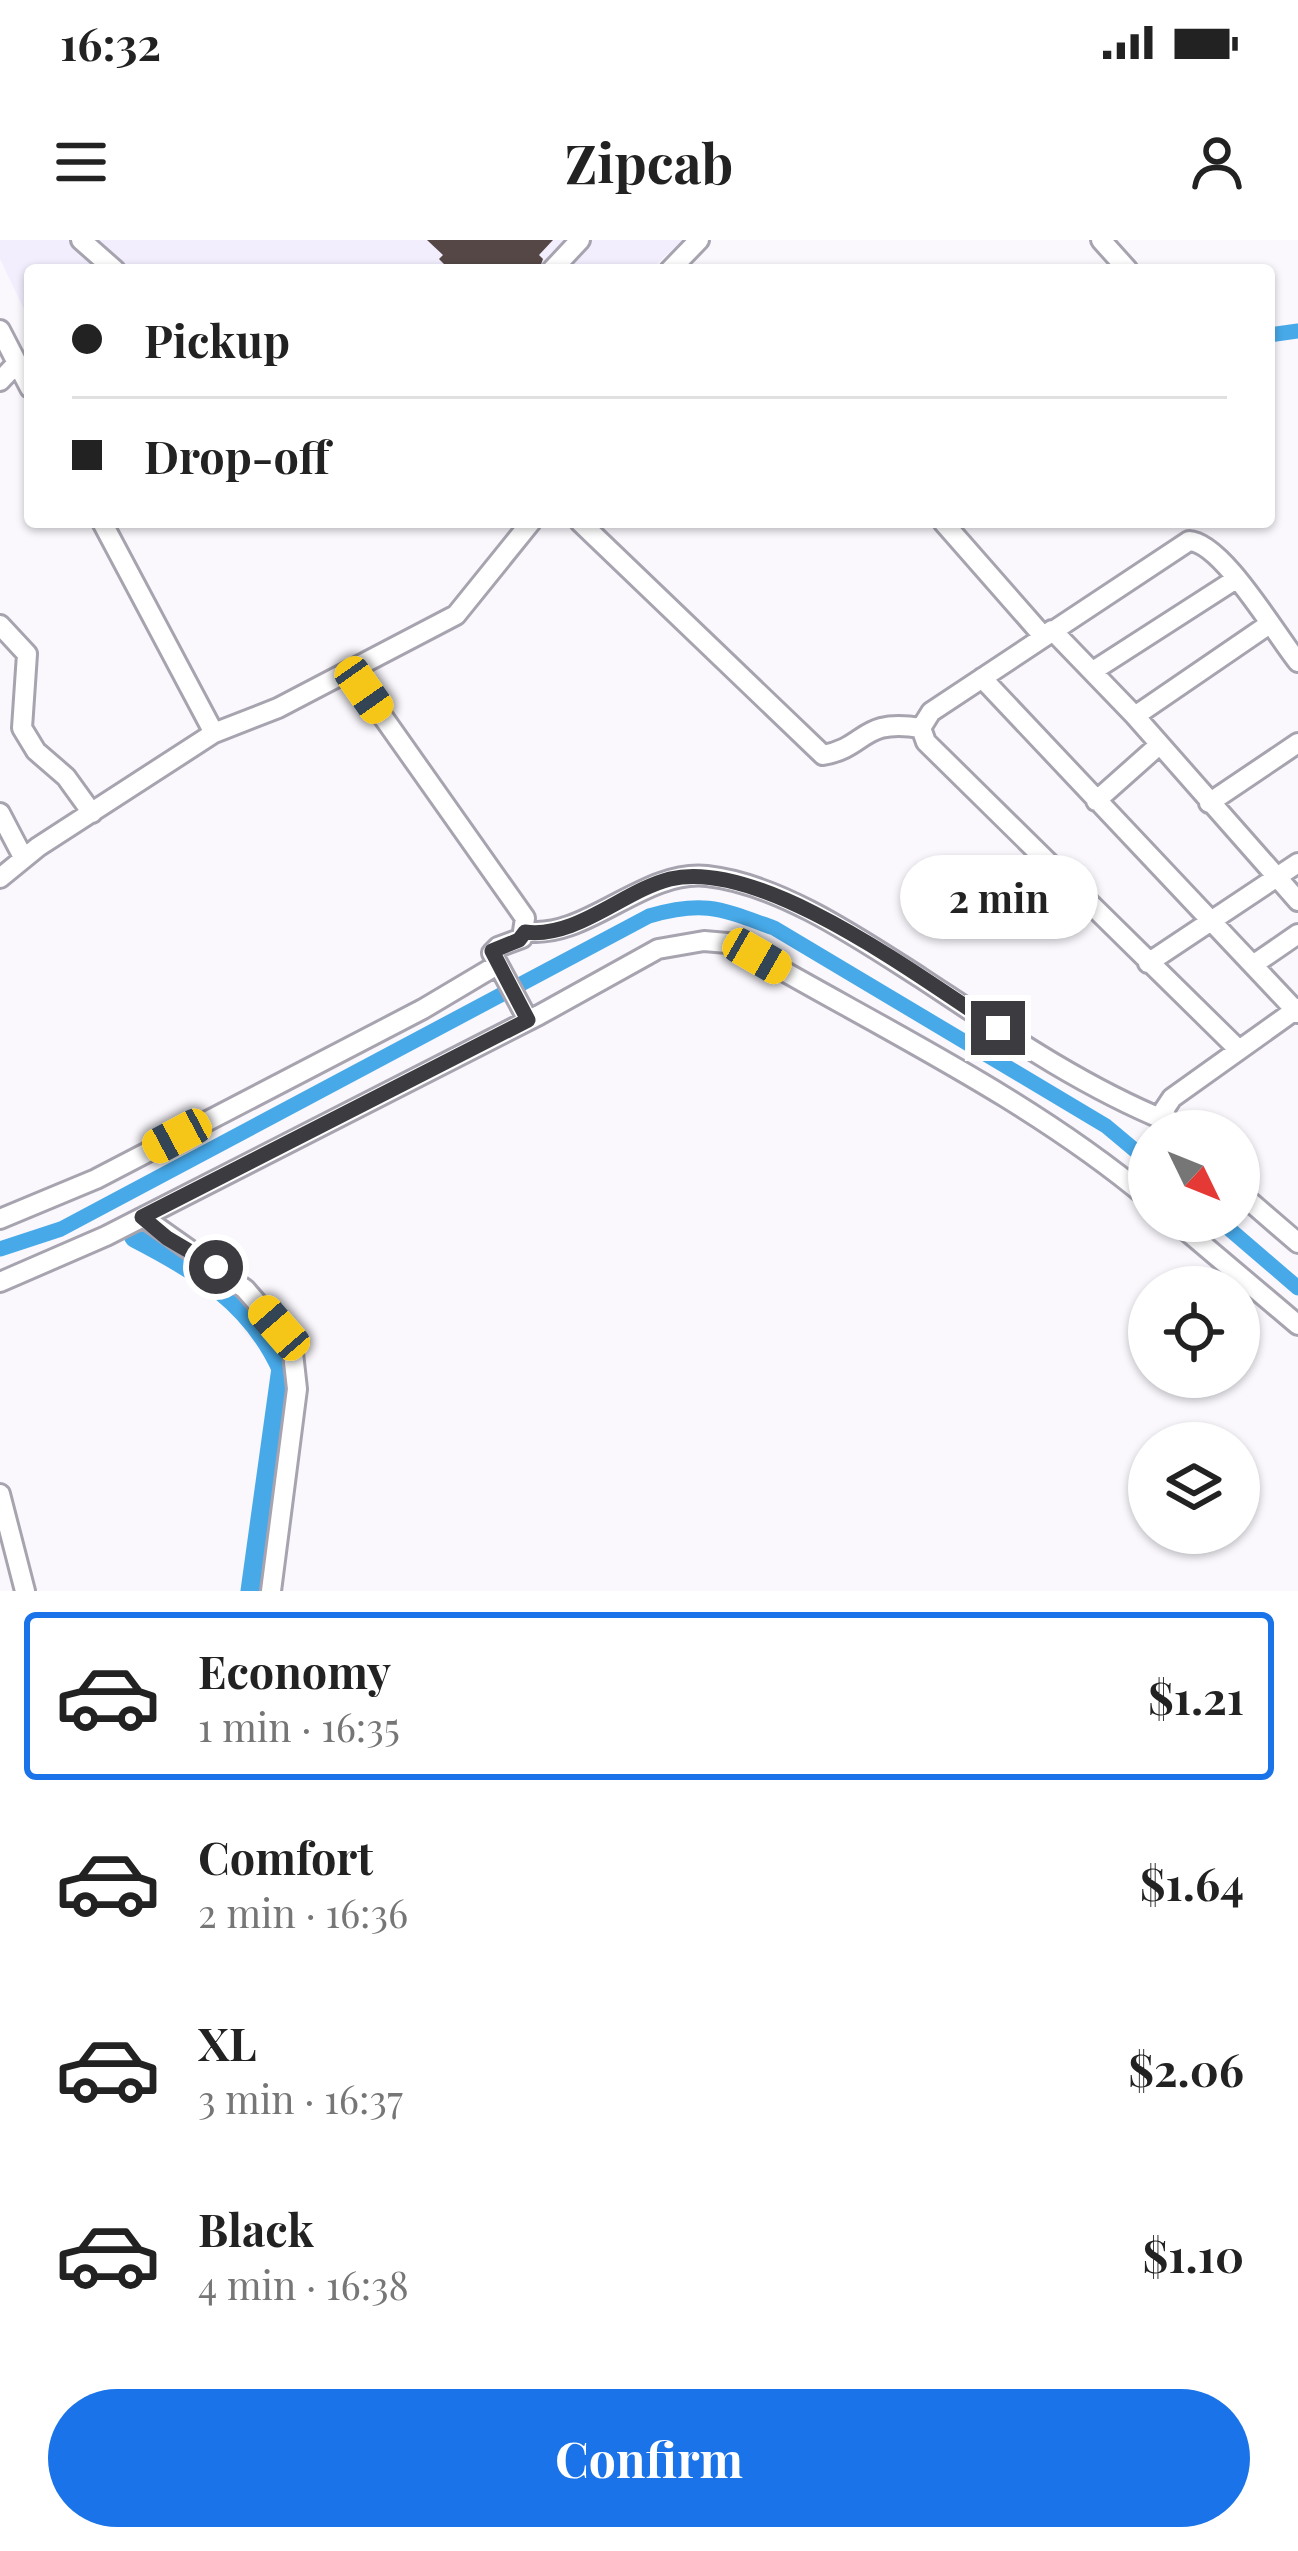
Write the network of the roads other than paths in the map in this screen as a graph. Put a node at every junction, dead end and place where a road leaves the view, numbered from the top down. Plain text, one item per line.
1 (81, 240) edge
2 (580, 240) edge
3 (699, 240) edge
4 (1101, 240) edge
5 (108, 264) edge
6 (558, 264) edge
7 (676, 264) edge
8 (1123, 264) edge
9 (0, 330) edge
10 (24, 373) edge
11 (105, 528) edge
12 (526, 528) edge
13 (586, 528) edge
14 (949, 528) edge
15 (1236, 579) junction
16 (0, 625) edge
17 (1268, 625) junction
18 (1048, 633) junction
19 (1298, 662) edge
20 (1094, 671) junction
21 (347, 673) junction
22 (982, 678) junction
23 (1135, 716) junction
24 (921, 728) junction
25 (214, 733) junction
26 (1298, 743) edge
27 (1160, 745) junction
28 (1096, 801) junction
29 (1209, 803) junction
30 (0, 813) edge
31 (92, 813) junction
32 (23, 857) junction
33 (1298, 863) edge
34 (1275, 877) junction
35 (0, 878) edge
36 (1298, 901) edge
37 (1208, 921) junction
38 (525, 932) junction
39 (1298, 934) edge
40 (1148, 963) junction
41 (1253, 965) junction
42 (499, 968) junction
43 (1298, 1010) edge
44 (524, 1014) junction
45 (1239, 1050) junction
46 (1141, 1110) edge
47 (1164, 1110) edge
48 (1128, 1183) edge
49 (1260, 1210) edge
50 (142, 1217) junction
51 (0, 1219) edge
52 (1200, 1242) edge
53 (1298, 1243) edge
54 (0, 1282) edge
55 (1298, 1325) edge
56 (0, 1494) edge
57 (25, 1591) edge
58 (271, 1591) edge

1 - 5 street
2 - 6 street
3 - 7 street
4 - 8 street
9 - 10 street
11 - 25 street
12 - 21 street
13 - 24 street
14 - 18 street
15 - 17 street
15 - 18 street
15 - 20 street
16 - 31 street
17 - 19 street
17 - 23 street
18 - 20 street
18 - 22 street
20 - 23 street
21 - 25 street
21 - 38 street
22 - 24 street
22 - 28 street
23 - 27 street
24 - 40 street
25 - 31 street
26 - 29 street
27 - 28 street
27 - 29 street
28 - 37 street
29 - 34 street
30 - 32 street
31 - 32 street
32 - 35 street
33 - 34 street
34 - 36 street
34 - 37 street
37 - 40 street
37 - 41 street
38 - 42 street
38 - 46 street
39 - 41 street
40 - 45 street
41 - 43 street
42 - 44 street
42 - 51 street
43 - 45 street
44 - 48 street
44 - 50 street
45 - 47 street
49 - 53 street
50 - 54 street
50 - 58 street
52 - 55 street
56 - 57 street

